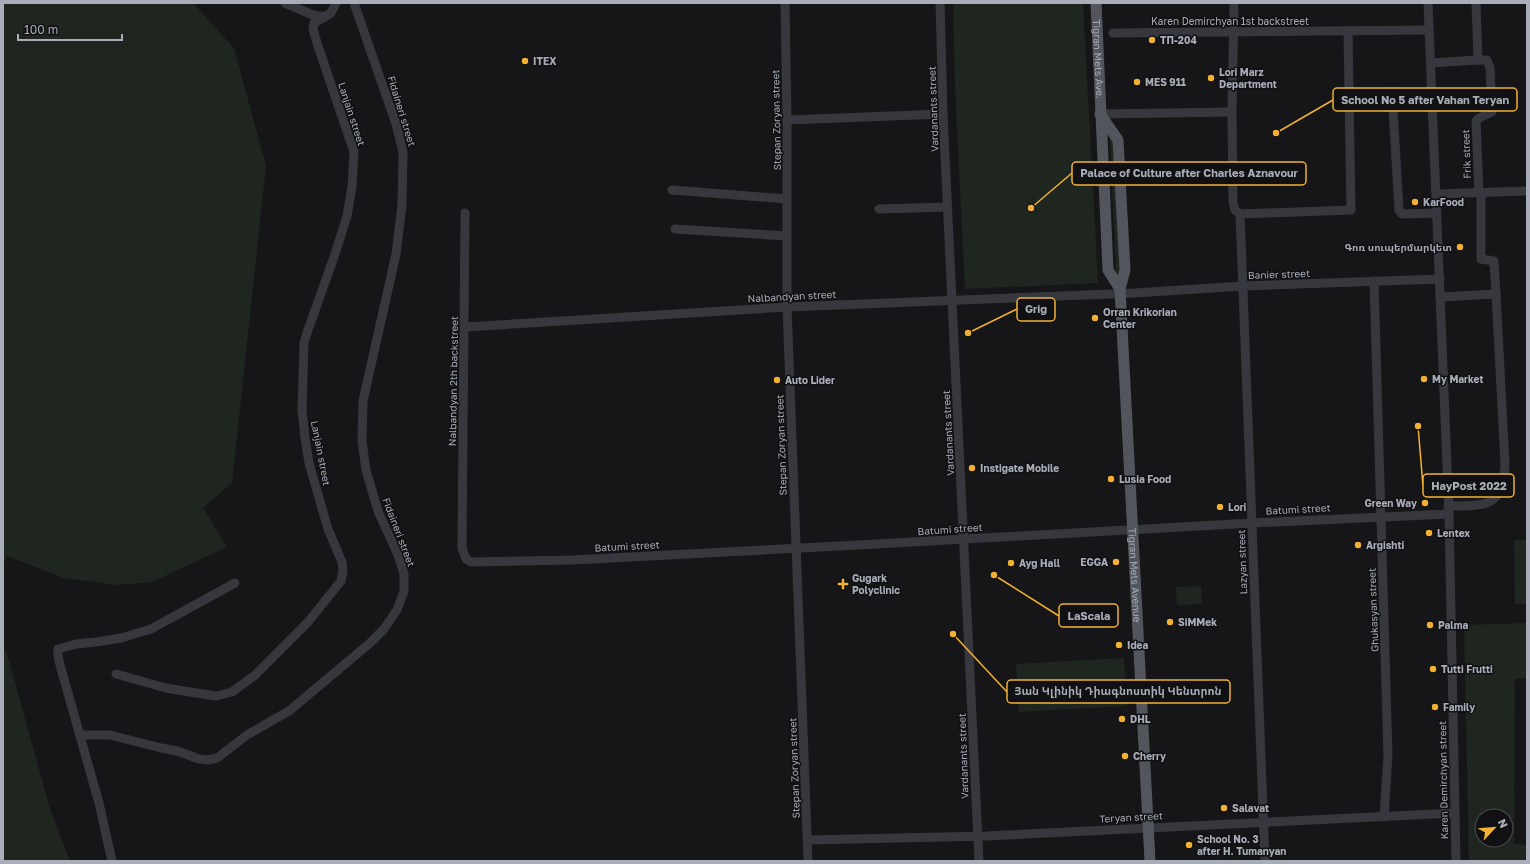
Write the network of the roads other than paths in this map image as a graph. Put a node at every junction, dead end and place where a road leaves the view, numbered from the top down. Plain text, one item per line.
1 (285, 3) edge
2 (336, 3) edge
3 (354, 3) edge
4 (785, 3) edge
5 (940, 3) edge
6 (1096, 3) edge
7 (1234, 3) edge
8 (1428, 3) edge
9 (1476, 3) edge
10 (326, 17) junction
11 (1429, 30) junction
12 (1348, 31) junction
13 (1233, 32) junction
14 (1113, 33) dead end
15 (1478, 60) junction
16 (1431, 63) junction
17 (1392, 92) dead end
18 (1232, 112) junction
19 (943, 114) junction
20 (1100, 114) junction
21 (787, 120) junction
22 (672, 190) dead end
23 (1527, 191) edge
24 (1480, 193) junction
25 (1436, 194) junction
26 (787, 199) junction
27 (948, 207) junction
28 (879, 209) dead end
29 (465, 213) dead end
30 (1437, 213) junction
31 (1240, 214) junction
32 (675, 229) dead end
33 (787, 236) junction
34 (1440, 279) junction
35 (1374, 281) junction
36 (1243, 286) junction
37 (1120, 291) junction
38 (1496, 294) junction
39 (1440, 296) junction
40 (952, 301) junction
41 (787, 307) junction
42 (465, 327) junction
43 (1449, 510) junction
44 (1381, 516) junction
45 (1252, 523) junction
46 (1133, 530) junction
47 (965, 538) junction
48 (462, 548) joint
49 (796, 548) junction
50 (235, 583) dead end
51 (116, 674) dead end
52 (80, 735) junction
53 (1455, 813) junction
54 (1384, 817) junction
55 (1263, 823) junction
56 (1148, 827) junction
57 (977, 836) junction
58 (808, 840) junction
59 (112, 861) edge
60 (808, 861) edge
61 (979, 861) edge
62 (1150, 861) edge
63 (1265, 861) edge
64 (1456, 861) edge

1 - 10 street
2 - 10 street, Lanjain street
3 - 52 street, Fidaineri street
4 - 21 street, Stepan Zoryan street
5 - 19 street, Vardanants street
6 - 20 main road, Tigran Mets Ave.
7 - 13 street, Lazyan street
8 - 11 street, Karen Demirchyan street
9 - 15 street
10 - 51 street, Lanjain street
11 - 12 street, Karen Demirchyan 1st backstreet
11 - 16 street, Karen Demirchyan street
12 - 13 street, Karen Demirchyan 1st backstreet
12 - 31 street
13 - 14 street, Karen Demirchyan 1st backstreet
13 - 18 street, Lazyan street
15 - 16 street
15 - 24 street, Frik street
16 - 25 street, Karen Demirchyan street
17 - 30 street
18 - 20 street
18 - 31 street, Lazyan street
19 - 21 street
19 - 27 street, Vardanants street
20 - 37 main road, Tigran Mets Avenue
20 - 37 main road, Tigran Mets Avenue
21 - 26 street, Stepan Zoryan street
22 - 26 street
23 - 24 street
24 - 25 street
24 - 38 street, Batumi street
25 - 30 street, Karen Demirchyan street
26 - 33 street, Stepan Zoryan street
27 - 28 street
27 - 40 street, Vardanants street
29 - 42 street, Nalbandyan 2th backstreet
30 - 34 street, Karen Demirchyan street
31 - 36 street, Lazyan street
32 - 33 street
33 - 41 street, Stepan Zoryan street
34 - 35 street, Banier street
34 - 39 street, Karen Demirchyan street
35 - 36 street, Banier street
35 - 44 street, Ghukasyan street
36 - 37 street, Banier street
36 - 45 street, Lazyan street
37 - 40 street, Nalbandyan street
37 - 46 main road, Tigran Mets Avenue
38 - 39 street
38 - 43 street, Batumi street
39 - 43 street, Karen Demirchyan street
40 - 41 street, Nalbandyan street
40 - 47 street, Vardanants street
41 - 42 street, Nalbandyan street
41 - 49 street, Stepan Zoryan street
42 - 48 street, Nalbandyan 2th backstreet
43 - 44 street, Batumi street
43 - 53 street, Karen Demirchyan street
44 - 45 street, Batumi street
44 - 54 street, Ghukasyan street
45 - 46 street, Batumi street
45 - 55 street, Lazyan street
46 - 47 street, Batumi street
46 - 56 main road, Tigran Mets Avenue
47 - 49 street, Batumi street
47 - 57 street, Vardanants street
48 - 49 street, Batumi street
49 - 58 street, Stepan Zoryan street
50 - 52 street
52 - 59 street
53 - 54 street, Teryan street
53 - 64 street, Karen Demirchyan street
54 - 55 street, Teryan street
55 - 56 street, Teryan street
55 - 63 street, Lazyan street
56 - 57 street, Teryan street
56 - 62 main road, Tigran Mets Avenue
57 - 58 street, Teryan street
57 - 61 street, Vardanants street
58 - 60 street, Stepan Zoryan street

